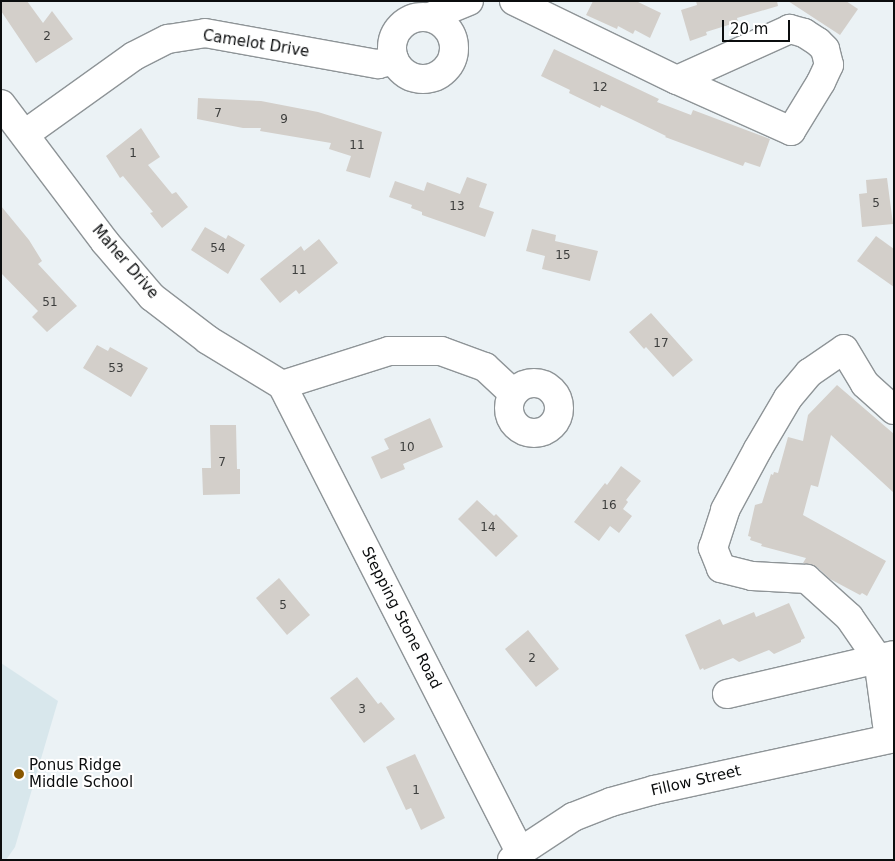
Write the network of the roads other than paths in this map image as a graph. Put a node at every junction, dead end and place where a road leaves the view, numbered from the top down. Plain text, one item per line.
1 (469, 1) edge
2 (514, 1) edge
3 (430, 17) junction
4 (395, 60) junction
5 (677, 80) junction
6 (1, 104) edge
7 (25, 134) junction
8 (282, 385) junction
9 (514, 393) dead end
10 (894, 410) edge
11 (886, 657) edge
12 (727, 694) dead end
13 (891, 738) edge
14 (516, 856) edge

1 - 3 street
2 - 5 street
3 - 4 street
3 - 4 street
4 - 7 street, Camelot Drive
5 - 5 street
6 - 7 street, Maher Drive
7 - 8 street, Maher Drive
8 - 9 street
8 - 14 street, Stepping Stone Road
10 - 11 street
11 - 12 street
11 - 13 street
13 - 14 street, Fillow Street

